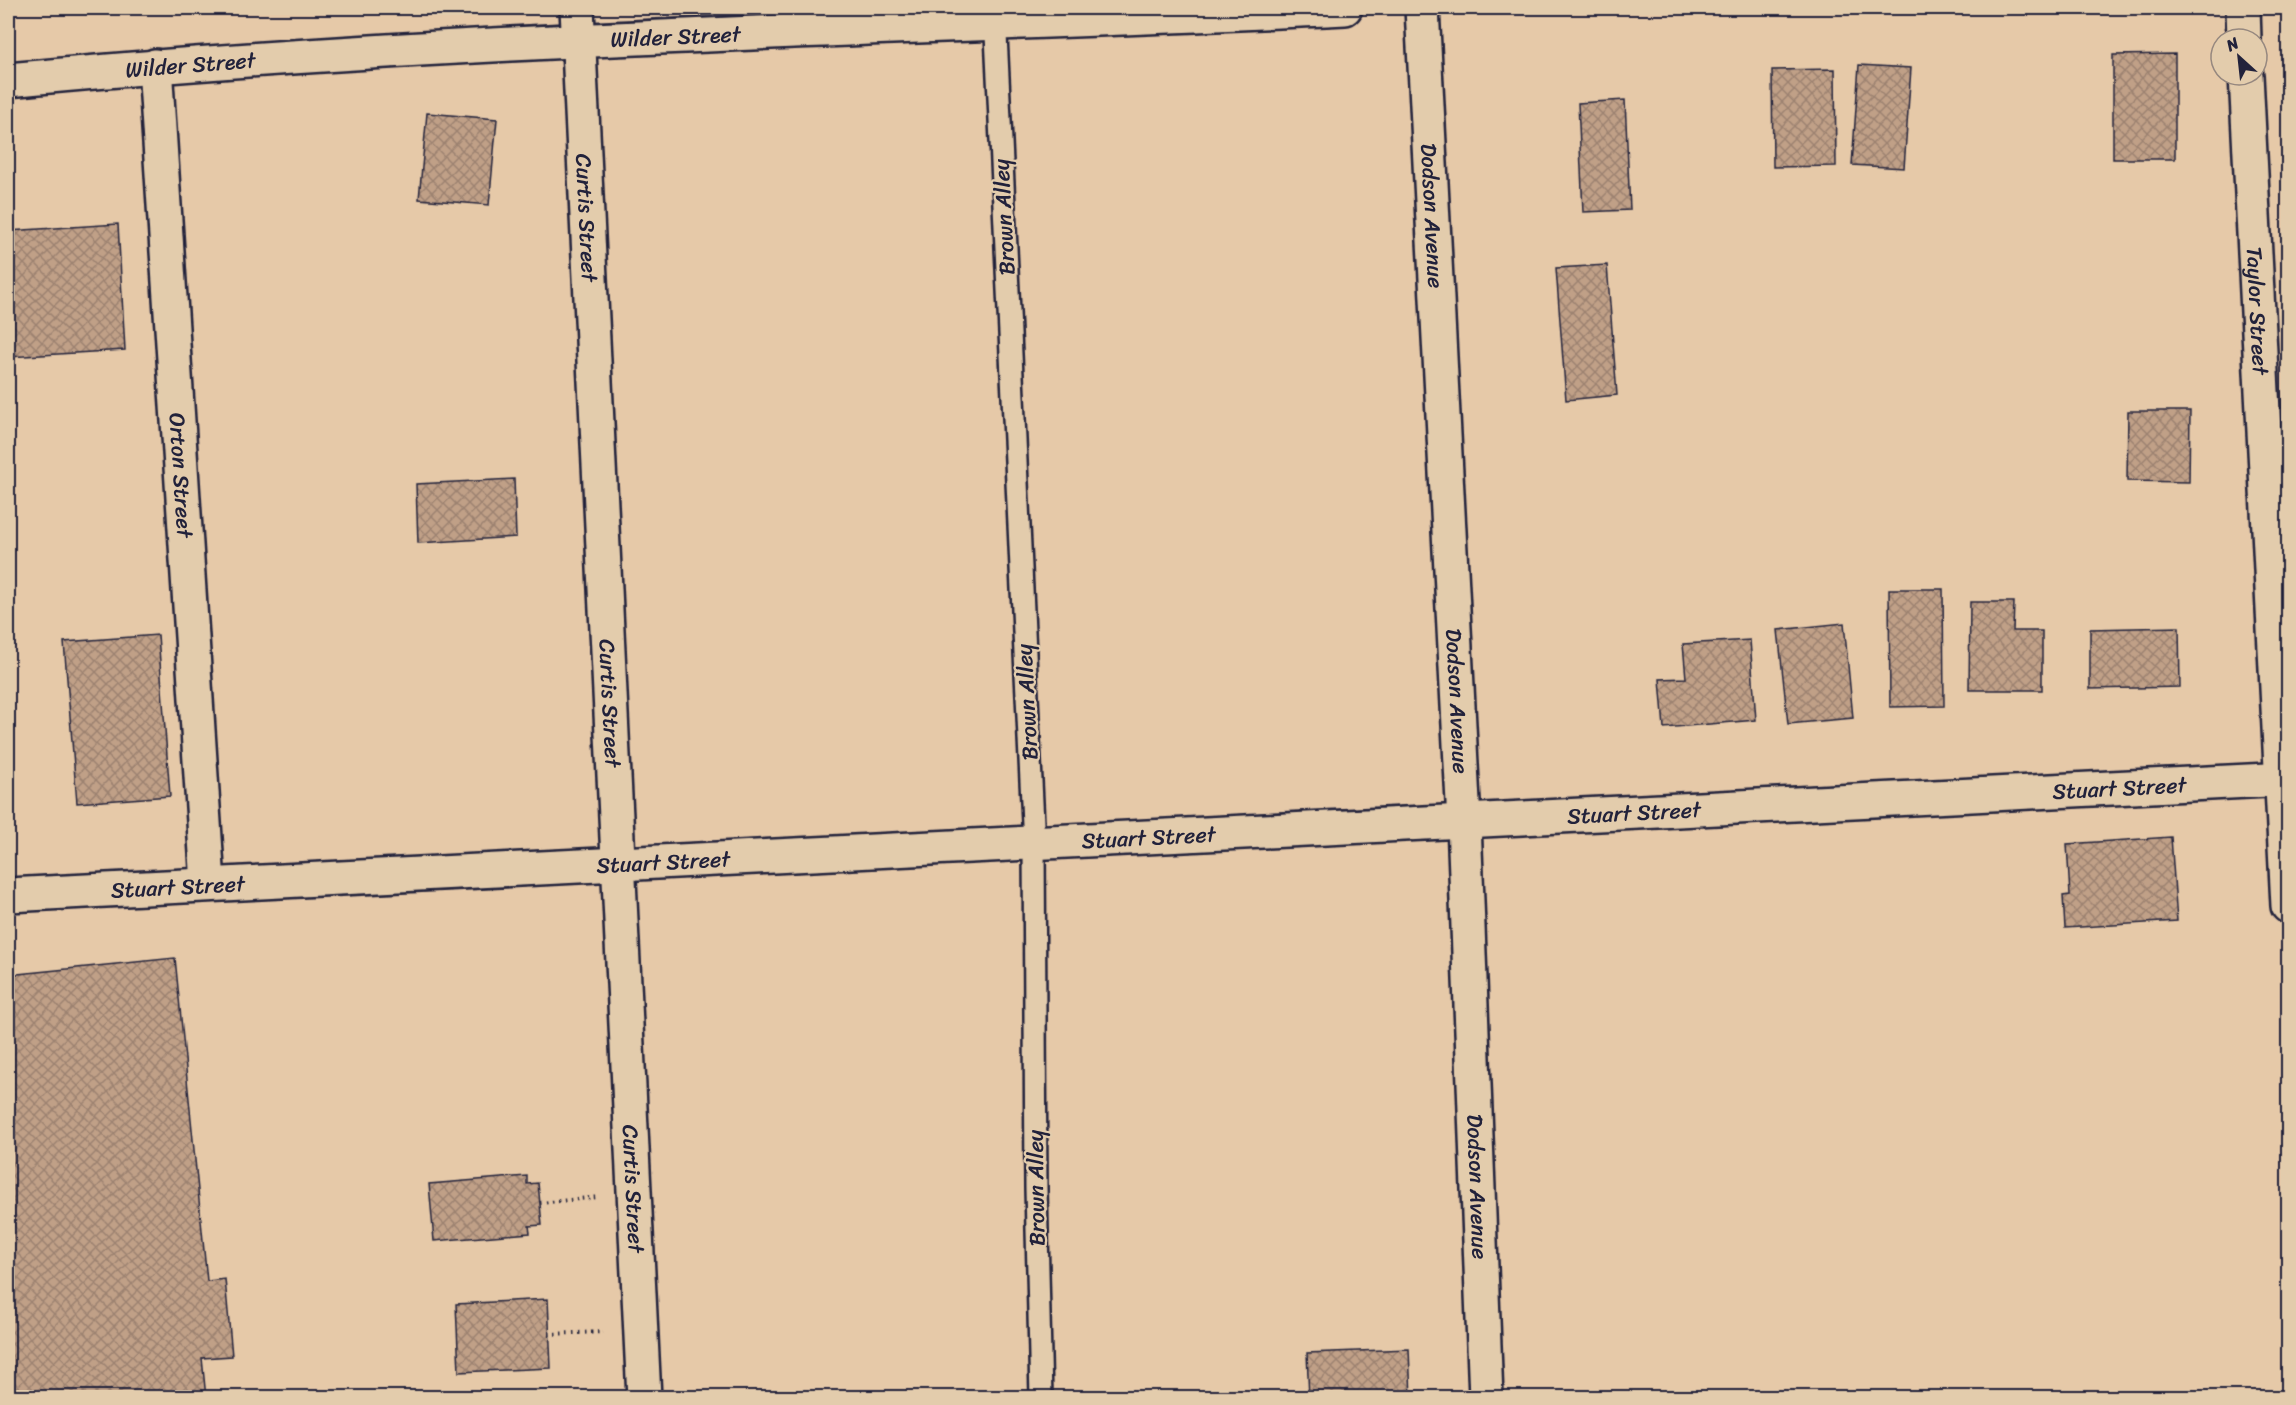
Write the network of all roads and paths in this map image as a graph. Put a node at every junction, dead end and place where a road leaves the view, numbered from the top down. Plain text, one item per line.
1 (577, 8) edge
2 (1345, 8) edge
3 (1422, 8) edge
4 (2243, 8) edge
5 (1258, 10) edge
6 (995, 16) edge
7 (2244, 27) edge
8 (579, 40) junction
9 (156, 66) junction
10 (8, 80) edge
11 (2247, 87) edge
12 (2286, 779) edge
13 (1464, 822) junction
14 (1034, 843) junction
15 (619, 864) junction
16 (208, 884) junction
17 (8, 894) edge
18 (2289, 906) edge
19 (634, 1192) junction
20 (540, 1203) dead end
21 (641, 1330) junction
22 (549, 1334) dead end
23 (644, 1398) edge
24 (1041, 1398) edge
25 (1486, 1398) edge

1 - 8 street, Curtis Street
2 - 5 street, Wilder Street
3 - 13 street, Dodson Avenue
4 - 7 street
5 - 6 street, Wilder Street
6 - 8 street, Wilder Street
6 - 14 lane, Brown Alley
8 - 9 street, Wilder Street
8 - 15 street, Curtis Street
9 - 10 street, Wilder Street
9 - 16 street, Orton Street
11 - 12 street, Taylor Street
12 - 13 street, Stuart Street
12 - 18 street, Taylor Street
13 - 14 street, Stuart Street
13 - 25 street, Dodson Avenue
14 - 15 street, Stuart Street
14 - 24 lane, Brown Alley
15 - 16 street, Stuart Street
15 - 19 street, Curtis Street
16 - 17 street, Stuart Street
19 - 20 path
19 - 21 street, Curtis Street
21 - 22 path
21 - 23 street, Curtis Street

